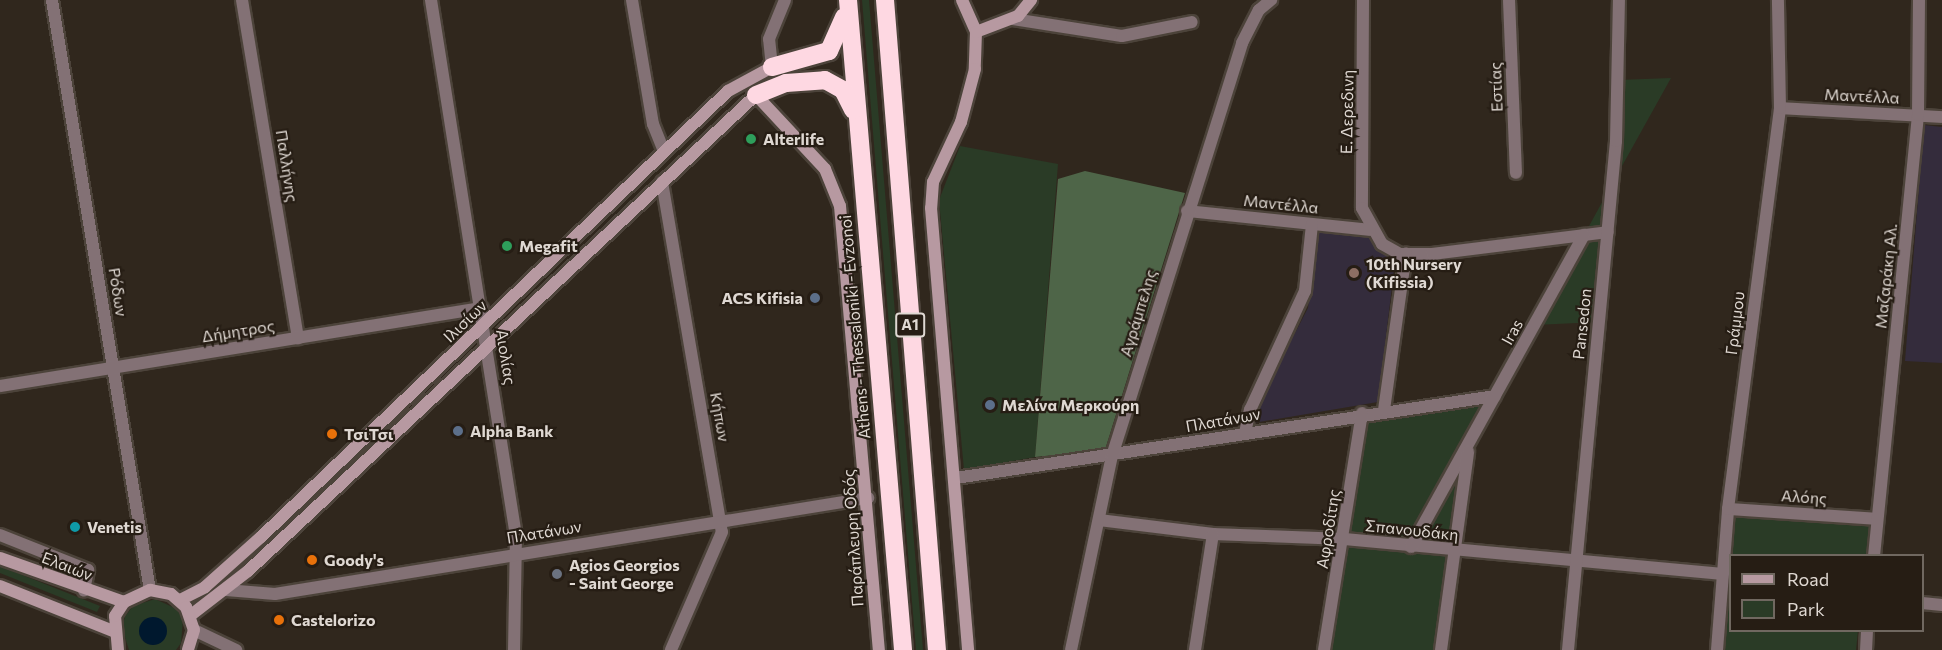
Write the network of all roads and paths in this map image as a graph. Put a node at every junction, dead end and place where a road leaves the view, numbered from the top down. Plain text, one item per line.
1 (52, 0) edge
2 (242, 0) edge
3 (431, 0) edge
4 (632, 0) edge
5 (785, 0) edge
6 (848, 0) edge
7 (885, 0) edge
8 (962, 0) edge
9 (1032, 0) edge
10 (1271, 0) edge
11 (1364, 0) edge
12 (1509, 0) edge
13 (1618, 0) edge
14 (1778, 0) edge
15 (1919, 0) edge
16 (1013, 19) junction
17 (1192, 22) dead end
18 (976, 32) junction
19 (772, 67) junction
20 (756, 95) junction
21 (1780, 108) junction
22 (855, 115) junction
23 (1918, 115) junction
24 (1942, 117) edge
25 (664, 151) junction
26 (1516, 173) dead end
27 (662, 182) junction
28 (1187, 211) junction
29 (1312, 224) junction
30 (1369, 227) junction
31 (1608, 232) junction
32 (1584, 235) junction
33 (1406, 254) junction
34 (482, 308) junction
35 (484, 326) junction
36 (298, 338) junction
37 (487, 346) junction
38 (113, 368) junction
39 (0, 386) edge
40 (1495, 396) junction
41 (1384, 410) junction
42 (1362, 413) junction
43 (1245, 433) junction
44 (1469, 444) junction
45 (1112, 456) junction
46 (956, 478) junction
47 (868, 498) junction
48 (1728, 509) junction
49 (1877, 519) junction
50 (721, 520) junction
51 (1099, 520) junction
52 (1213, 534) junction
53 (0, 535) edge
54 (1345, 539) junction
55 (1411, 548) junction
56 (1453, 551) junction
57 (517, 554) junction
58 (1874, 554) edge
59 (0, 558) edge
60 (1574, 563) junction
61 (1722, 574) junction
62 (0, 586) edge
63 (150, 590) junction
64 (226, 590) junction
65 (84, 591) junction
66 (180, 600) junction
67 (124, 602) junction
68 (1924, 603) edge
69 (1942, 605) edge
70 (191, 615) junction
71 (194, 630) junction
72 (113, 631) junction
73 (1868, 632) edge
74 (118, 650) edge
75 (188, 650) edge
76 (236, 650) edge
77 (514, 650) edge
78 (671, 650) edge
79 (879, 650) edge
80 (903, 650) edge
81 (937, 650) edge
82 (968, 650) edge
83 (1071, 650) edge
84 (1195, 650) edge
85 (1324, 650) edge
86 (1441, 650) edge
87 (1568, 650) edge
88 (1717, 650) edge
89 (1866, 650) edge

1 - 38 street, Ρόδων
2 - 36 street, Παλλήνης
3 - 34 street, Αιολίας
4 - 25 street
5 - 19 street
6 - 19 highway
6 - 22 highway, Athens - Thessaloniki - Evzonoi / Α1
7 - 81 highway, Α1
8 - 18 main road
9 - 16 main road
10 - 28 street, Αγράμπελης
11 - 30 street, Ε. Δερεδινη
12 - 26 street, Εστίας
13 - 31 street, Pansedon
14 - 21 street, Γράμμου
15 - 23 street, Μαζαράκη Αλ.
16 - 17 street
16 - 18 main road
18 - 46 main road
19 - 25 main road, Ιλισίων
20 - 22 highway
20 - 27 main road, Ιλισίων
20 - 47 main road, Παράπλευρη Οδός
21 - 23 street, Μαντέλλα
21 - 48 street, Γράμμου
22 - 80 highway, Athens - Thessaloniki - Evzonoi / Α1
23 - 24 street, Μαντέλλα
23 - 49 street, Μαζαράκη Αλ.
25 - 35 main road, Ιλισίων
27 - 37 main road, Ιλισίων
27 - 50 street, Κήπων
28 - 29 street, Μαντέλλα
28 - 45 street, Αγράμπελης
29 - 30 street, Μαντέλλα
29 - 43 street
30 - 33 street
31 - 32 street
31 - 60 street, Pansedon
32 - 33 street
32 - 40 street, Iras
33 - 41 street
34 - 35 street, Αιολίας
34 - 36 street, Δήμητρος
35 - 37 street, Αιολίας
35 - 66 main road, Ιλισίων
36 - 38 street, Δήμητρος
37 - 57 street, Αιολίας
37 - 64 main road, Ιλισίων
38 - 39 street, Δήμητρος
38 - 63 street, Ρόδων
40 - 41 street, Πλατάνων
40 - 44 street, Iras
41 - 42 street, Πλατάνων
42 - 43 street, Πλατάνων
42 - 54 street, Αφροδίτης
43 - 45 street, Πλατάνων
44 - 55 street, Iras
44 - 56 street, Iras
45 - 46 street, Πλατάνων
45 - 51 street, Αγράμπελης
46 - 82 main road
47 - 50 street, Πλατάνων
47 - 79 main road, Παράπλευρη Οδός
48 - 49 street, Αλόης
48 - 61 street, Γράμμου
49 - 58 street, Μαζαράκη Αλ.
50 - 57 street, Πλατάνων
50 - 78 street, Κήπων
51 - 52 street, Σπανουδάκη
51 - 83 street, Αγράμπελης
52 - 54 street, Σπανουδάκη
52 - 84 street
53 - 65 street
54 - 55 street, Σπανουδάκη
54 - 85 street, Αφροδίτης
55 - 56 street, Σπανουδάκη
56 - 60 street, Σπανουδάκη
56 - 86 street, Iras
57 - 64 street, Πλατάνων
57 - 77 street, Αιολίας
59 - 65 main road, Ελαιών
60 - 61 street, Σπανουδάκη
60 - 87 street, Pansedon
61 - 88 street, Γράμμου
62 - 72 main road
63 - 66 main road
63 - 67 main road
64 - 70 main road, Ιλισίων
65 - 67 main road, Ελαιών
66 - 70 main road
67 - 72 main road
68 - 69 street
70 - 71 main road
71 - 75 main road
71 - 76 street
72 - 74 main road
73 - 89 street

